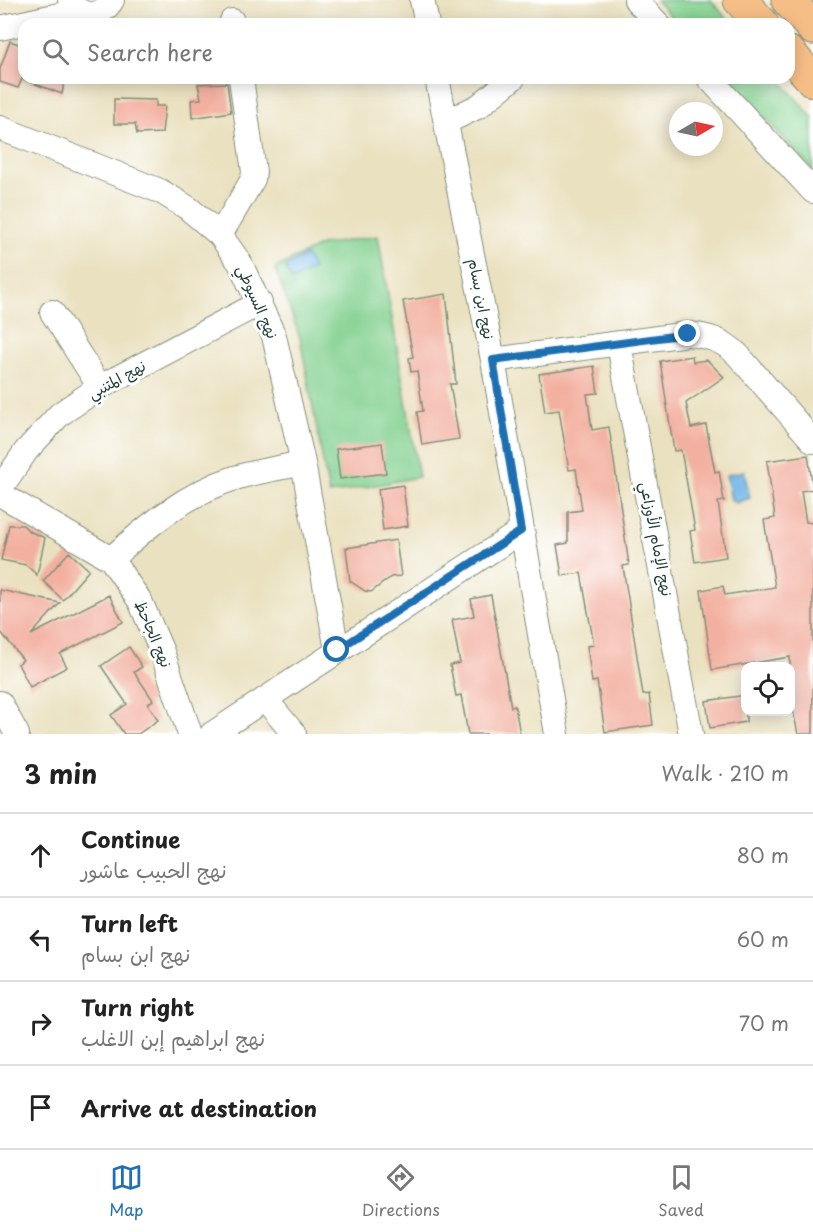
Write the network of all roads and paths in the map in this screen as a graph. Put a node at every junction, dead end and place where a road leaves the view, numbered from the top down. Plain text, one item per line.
1 (112, 0) edge
2 (422, 0) edge
3 (636, 0) edge
4 (740, 0) edge
5 (788, 0) edge
6 (74, 5) edge
7 (32, 18) edge
8 (426, 18) edge
9 (652, 18) edge
10 (756, 18) edge
11 (18, 22) edge
12 (0, 28) edge
13 (813, 28) edge
14 (795, 60) edge
15 (813, 80) edge
16 (242, 84) edge
17 (438, 84) edge
18 (506, 84) edge
19 (715, 84) edge
20 (446, 122) junction
21 (0, 128) edge
22 (813, 191) edge
23 (220, 235) junction
24 (261, 303) junction
25 (52, 312) dead end
26 (619, 344) junction
27 (493, 360) junction
28 (100, 387) junction
29 (811, 435) edge
30 (303, 463) junction
31 (0, 489) edge
32 (0, 494) edge
33 (521, 531) junction
34 (111, 559) junction
35 (337, 650) junction
36 (265, 699) junction
37 (0, 703) edge
38 (17, 734) edge
39 (190, 734) edge
40 (212, 734) edge
41 (294, 734) edge
42 (556, 734) edge
43 (691, 734) edge

1 - 6 street
2 - 8 street
3 - 9 street
4 - 10 highway
5 - 13 highway
6 - 7 street
11 - 12 street
14 - 15 highway
16 - 23 street
17 - 20 street, نهج ابن بسام
18 - 20 street
19 - 22 street
20 - 27 street, نهج ابن بسام
21 - 23 street, نهج السيوطي
23 - 24 street, نهج السيوطي
24 - 28 street, نهج المتنبي
24 - 30 street, نهج السيوطي
25 - 28 street
26 - 27 street
26 - 29 street
26 - 43 street, نهج الإمام الأوزاعي
27 - 33 street, نهج ابن بسام
28 - 31 street, نهج المتنبي
30 - 34 street
30 - 35 street, نهج السيوطي
32 - 34 street, نهج الجاحظ
33 - 35 street
33 - 42 street, نهج ابن بسام
34 - 39 street, نهج الجاحظ
35 - 36 street
36 - 40 street
36 - 41 street
37 - 38 street

